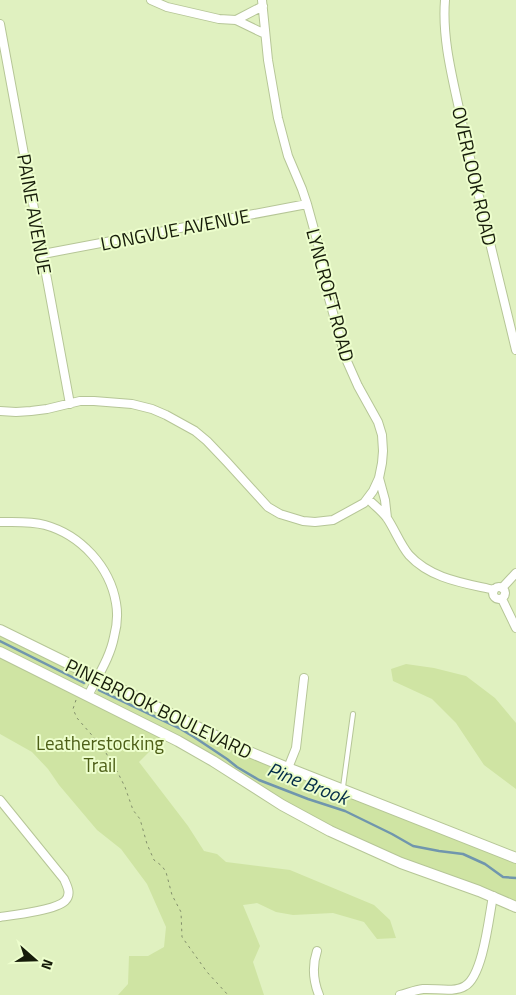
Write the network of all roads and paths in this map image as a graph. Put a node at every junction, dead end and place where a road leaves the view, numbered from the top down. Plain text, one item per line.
1 (151, 0) edge
2 (445, 0) edge
3 (262, 3) edge
4 (236, 20) junction
5 (0, 24) edge
6 (266, 34) junction
7 (307, 204) junction
8 (43, 254) junction
9 (516, 350) edge
10 (70, 404) junction
11 (0, 410) edge
12 (379, 478) junction
13 (368, 499) junction
14 (386, 518) junction
15 (0, 522) edge
16 (516, 573) edge
17 (502, 588) junction
18 (494, 590) junction
19 (502, 599) junction
20 (516, 628) edge
21 (0, 630) edge
22 (0, 652) edge
23 (97, 678) junction
24 (304, 678) dead end
25 (88, 696) junction
26 (76, 699) dead end
27 (353, 714) dead end
28 (288, 768) junction
29 (343, 790) junction
30 (0, 800) edge
31 (516, 858) edge
32 (493, 896) junction
33 (516, 907) edge
34 (0, 917) edge
35 (317, 951) dead end
36 (228, 995) edge
37 (319, 995) edge
38 (400, 995) edge

1 - 4 street
2 - 9 street, OVERLOOK ROAD
3 - 4 street
3 - 6 street, LYNCROFT ROAD
4 - 6 street
5 - 8 street, PAINE AVENUE
6 - 7 street, LYNCROFT ROAD
7 - 8 street, LONGVUE AVENUE
7 - 12 street, LYNCROFT ROAD
8 - 10 street, PAINE AVENUE
10 - 11 street, LYNCROFT ROAD
10 - 13 street, LYNCROFT ROAD
12 - 13 street, LYNCROFT ROAD
12 - 14 street
13 - 14 street
14 - 18 street
15 - 23 street
16 - 17 street
17 - 18 street
17 - 19 street
18 - 19 street
19 - 20 street
21 - 23 street, PINEBROOK BOULEVARD
22 - 25 street, PINEBROOK BOULEVARD
23 - 25 street
23 - 28 street, PINEBROOK BOULEVARD
24 - 28 street
25 - 32 street, PINEBROOK BOULEVARD
26 - 36 path
27 - 29 lane
28 - 29 street, PINEBROOK BOULEVARD
29 - 31 street, PINEBROOK BOULEVARD
30 - 34 street
32 - 33 street, PINEBROOK BOULEVARD
32 - 38 street
35 - 37 street

